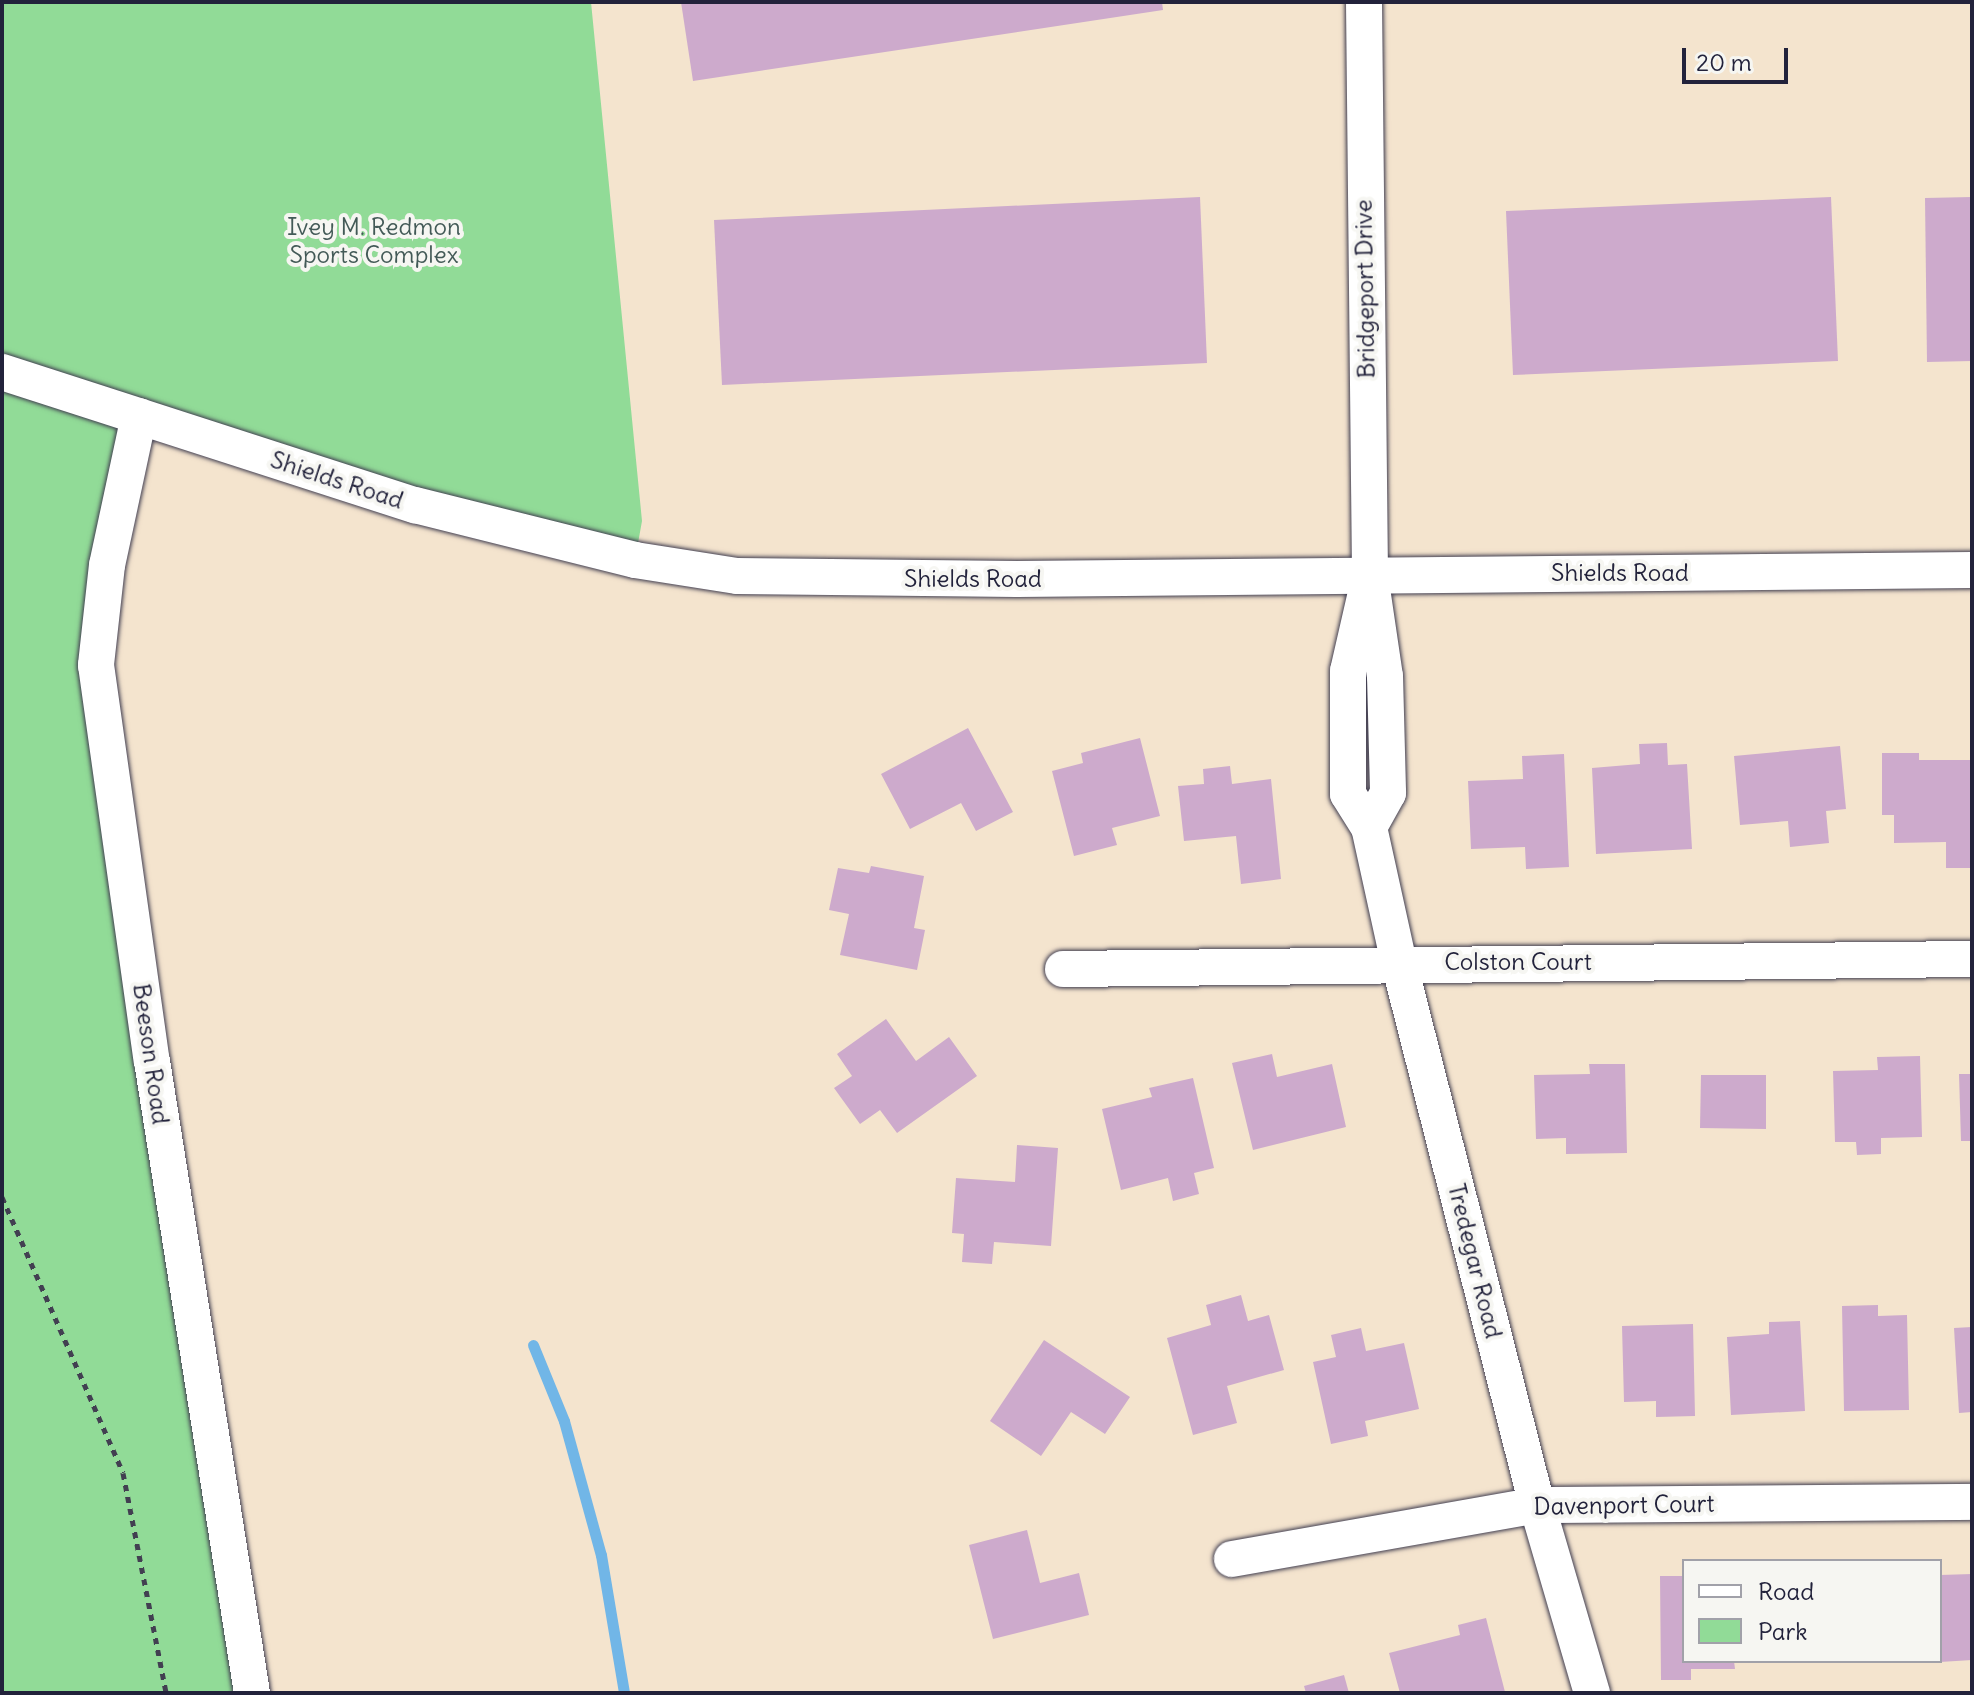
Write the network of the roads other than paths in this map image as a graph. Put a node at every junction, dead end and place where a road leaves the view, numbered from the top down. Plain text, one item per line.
1 (1364, 2) edge
2 (2, 372) edge
3 (139, 416) junction
4 (1972, 570) edge
5 (1370, 575) junction
6 (1972, 959) edge
7 (1399, 963) junction
8 (1063, 969) dead end
9 (1972, 1502) edge
10 (1537, 1505) junction
11 (1232, 1559) dead end
12 (252, 1693) edge
13 (1592, 1693) edge

1 - 5 street, Bridgeport Drive
2 - 3 street, Shields Road
3 - 5 street, Shields Road
3 - 12 street, Beeson Road
4 - 5 street, Shields Road
5 - 7 street, Tredegar Road
6 - 7 street, Colston Court
7 - 8 street, Colston Court
7 - 10 street, Tredegar Road
9 - 10 street, Davenport Court
10 - 11 street, Davenport Court
10 - 13 street, Tredegar Road

